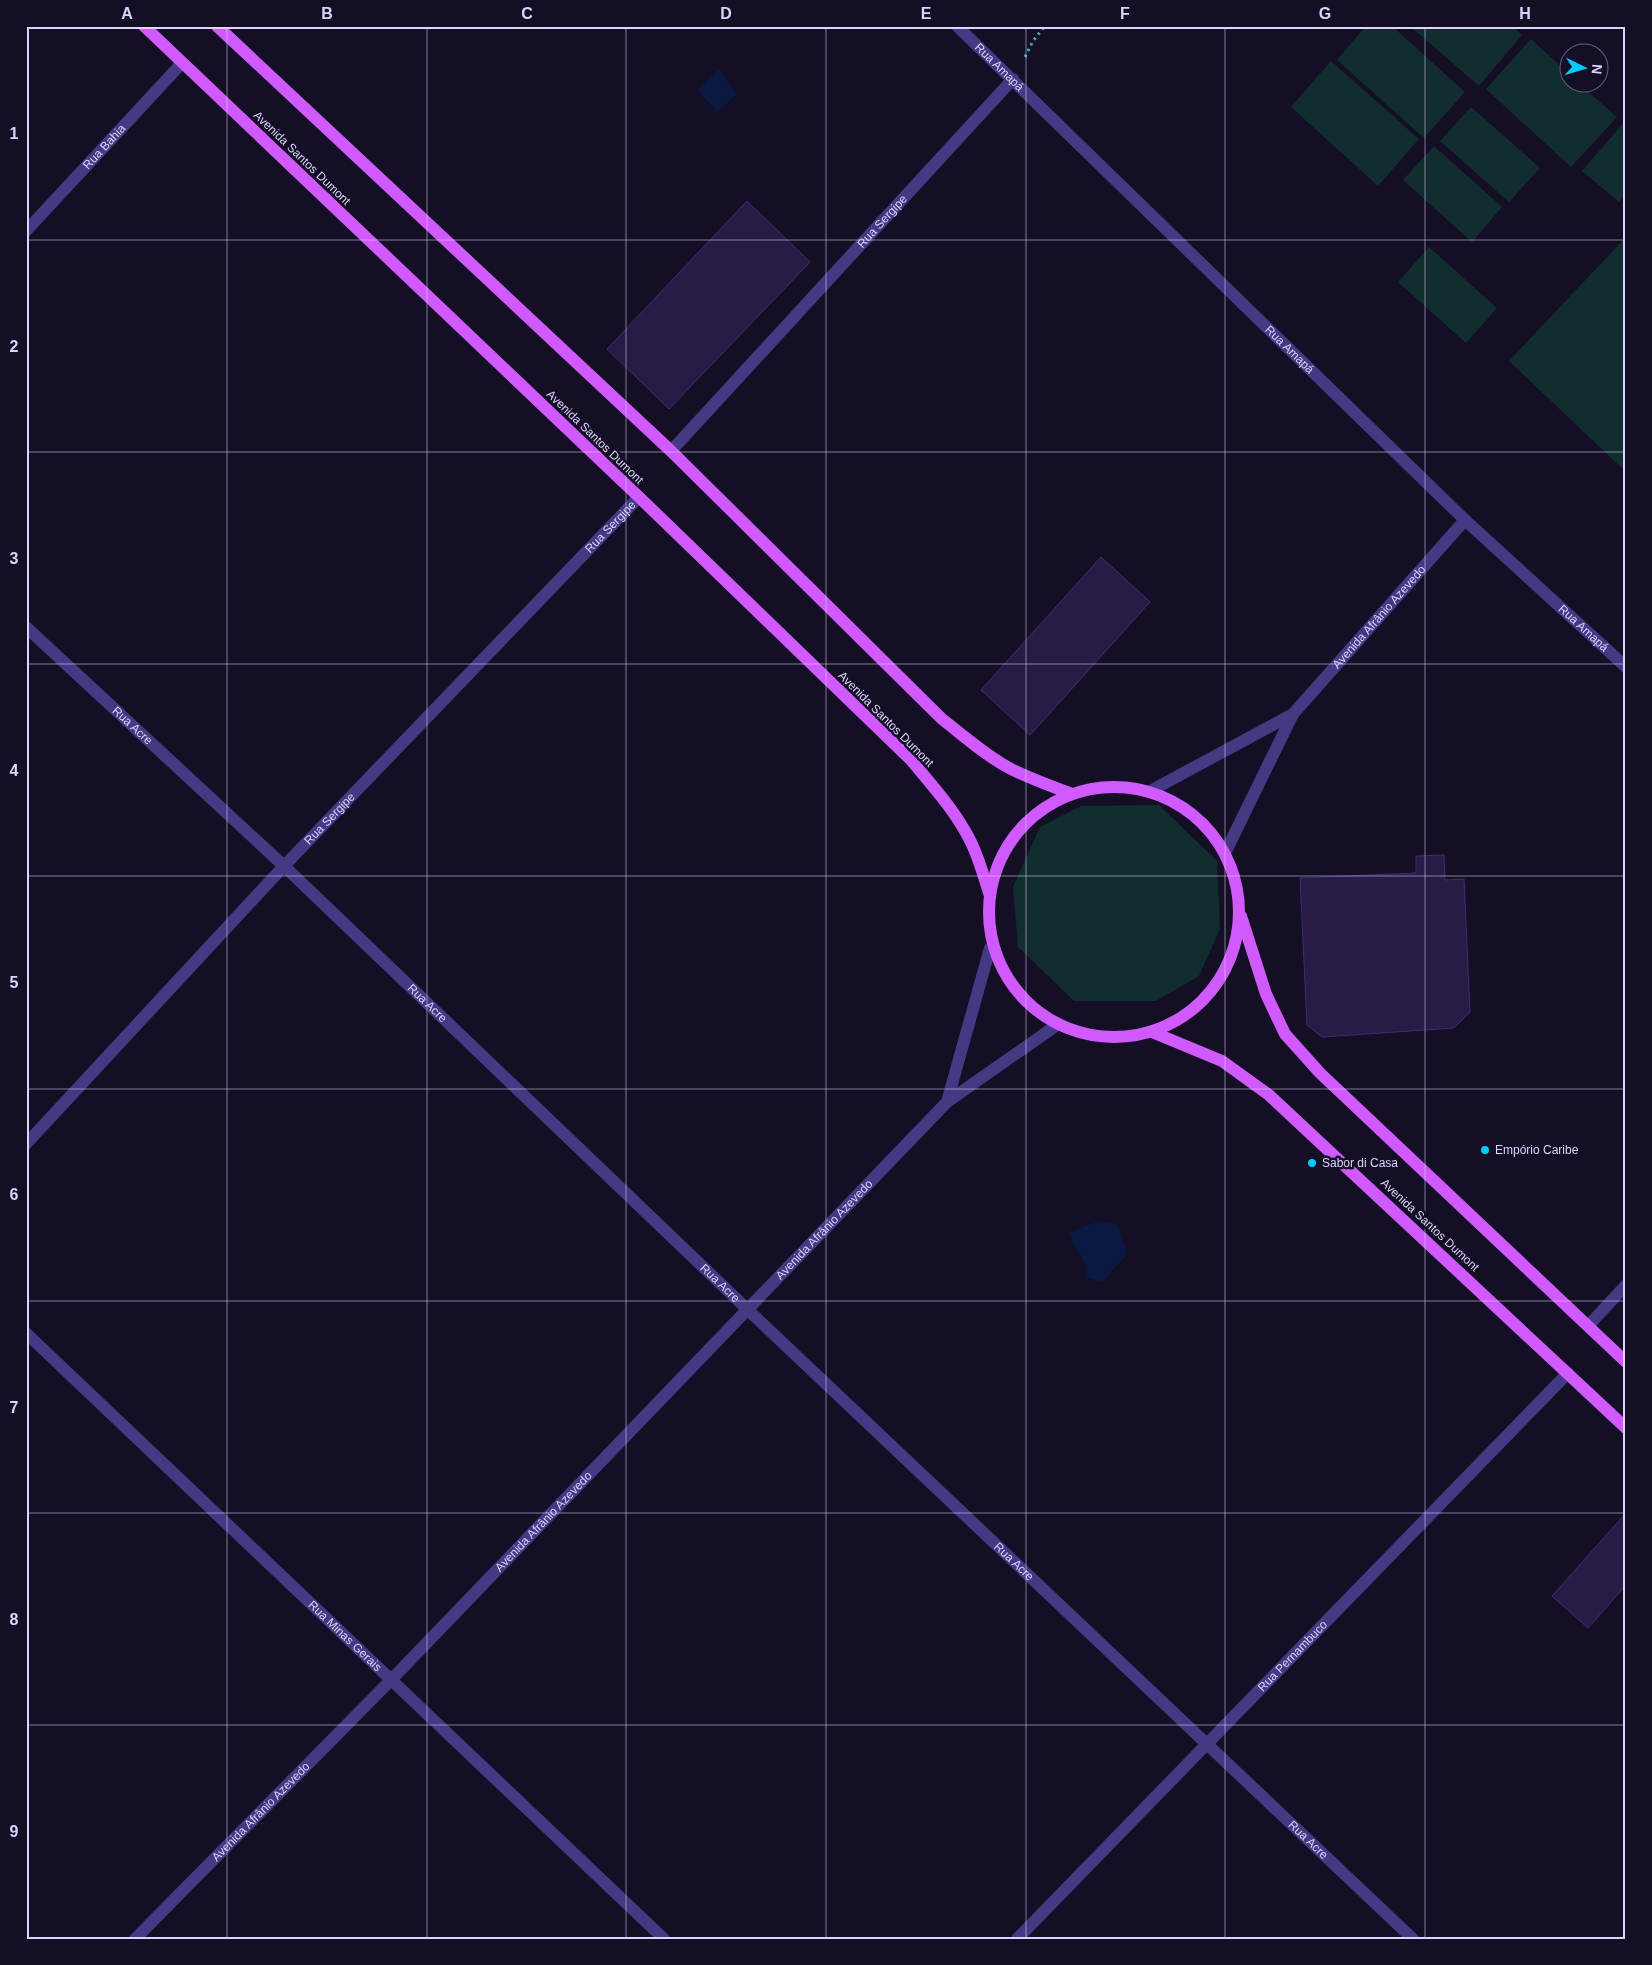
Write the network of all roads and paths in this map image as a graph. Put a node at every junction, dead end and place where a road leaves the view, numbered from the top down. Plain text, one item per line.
1 (144, 26) edge
2 (957, 26) edge
3 (1045, 26) edge
4 (223, 28) edge
5 (182, 63) junction
6 (1013, 79) junction
7 (26, 231) edge
8 (671, 451) junction
9 (639, 497) junction
10 (1465, 520) junction
11 (26, 627) edge
12 (1626, 667) edge
13 (1293, 714) junction
14 (1154, 789) junction
15 (1072, 794) junction
16 (1227, 849) junction
17 (284, 866) junction
18 (990, 896) junction
19 (1240, 912) junction
20 (990, 948) junction
21 (1057, 1025) junction
22 (1152, 1032) junction
23 (947, 1102) junction
24 (26, 1144) edge
25 (1626, 1285) edge
26 (747, 1309) junction
27 (1588, 1326) junction
28 (26, 1333) edge
29 (1626, 1362) edge
30 (1568, 1373) junction
31 (1626, 1428) edge
32 (392, 1679) junction
33 (1208, 1744) junction
34 (135, 1939) edge
35 (664, 1939) edge
36 (1017, 1939) edge
37 (1413, 1939) edge

1 - 5 main road, Avenida Santos Dumont
2 - 6 street, Rua Amapá
3 - 6 path
4 - 8 main road
5 - 7 street, Rua Bahia
5 - 9 main road, Avenida Santos Dumont
6 - 8 street, Rua Sergipe
6 - 10 street, Rua Amapá
8 - 15 main road
9 - 17 street, Rua Sergipe
9 - 18 main road, Avenida Santos Dumont
10 - 12 street, Rua Amapá
10 - 13 street, Avenida Afrânio Azevedo
11 - 17 street, Rua Acre
13 - 14 street, Avenida Afrânio Azevedo
13 - 16 street, Avenida Afrânio Azevedo
14 - 15 main road, Avenida Santos Dumont
14 - 16 main road, Avenida Santos Dumont
15 - 18 main road, Avenida Santos Dumont
16 - 19 main road, Avenida Santos Dumont
17 - 24 street, Rua Sergipe
17 - 26 street, Rua Acre
18 - 20 main road, Avenida Santos Dumont
19 - 22 main road, Avenida Santos Dumont
19 - 27 main road, Avenida Santos Dumont
20 - 21 main road, Avenida Santos Dumont
20 - 23 street, Avenida Afrânio Azevedo
21 - 22 main road, Avenida Santos Dumont
21 - 23 street, Avenida Afrânio Azevedo
22 - 30 main road, Avenida Santos Dumont
23 - 26 street, Avenida Afrânio Azevedo
25 - 27 street
26 - 32 street, Avenida Afrânio Azevedo
26 - 33 street, Rua Acre
27 - 29 main road, Avenida Santos Dumont
28 - 32 street, Rua Minas Gerais
30 - 31 main road, Avenida Santos Dumont
30 - 33 street, Rua Pernambuco
32 - 34 street, Avenida Afrânio Azevedo
32 - 35 street, Rua Minas Gerais
33 - 36 street, Rua Pernambuco
33 - 37 street, Rua Acre

